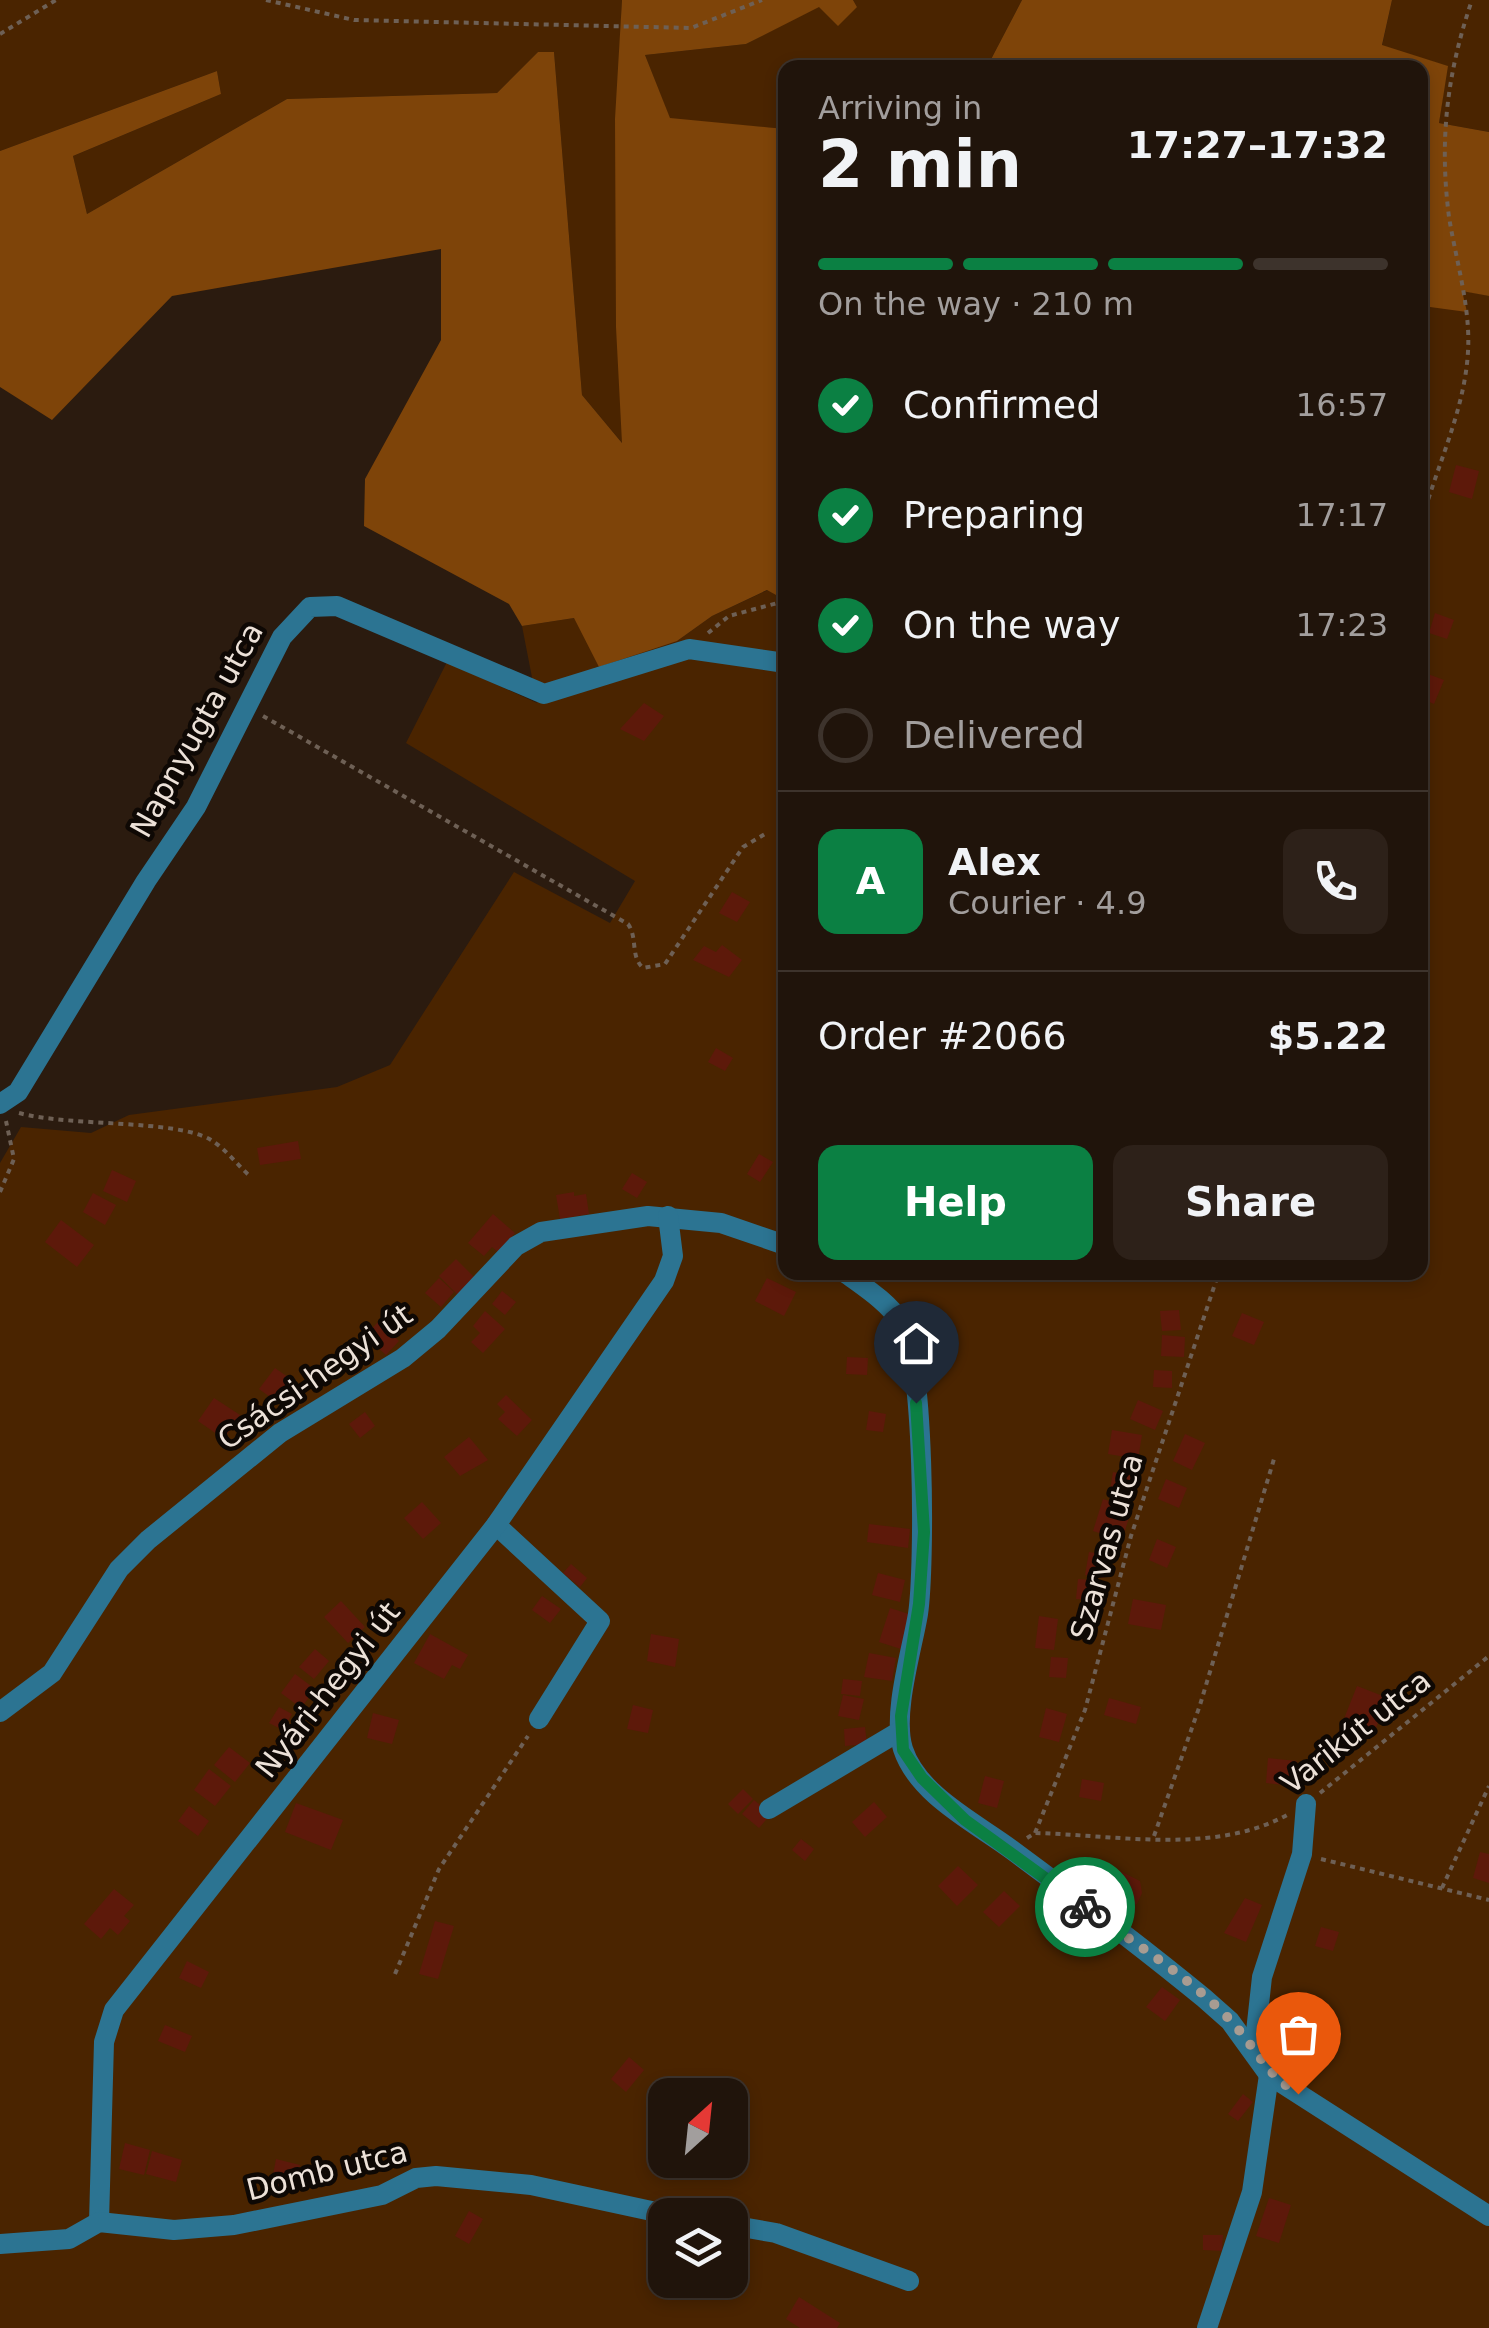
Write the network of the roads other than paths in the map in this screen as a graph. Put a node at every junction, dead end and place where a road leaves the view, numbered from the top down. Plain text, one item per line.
1 (778, 663) edge
2 (7, 1110) edge
3 (668, 1216) junction
4 (778, 1243) edge
5 (854, 1280) edge
6 (496, 1525) junction
7 (0, 1712) edge
8 (539, 1719) road end
9 (900, 1731) junction
10 (1306, 1804) road end
11 (770, 1809) dead end
12 (1254, 2050) junction
13 (1269, 2075) junction
14 (648, 2210) edge
15 (1489, 2216) edge
16 (100, 2222) junction
17 (748, 2228) edge
18 (0, 2244) edge
19 (909, 2282) dead end
20 (1206, 2328) edge

1 - 2 street, Napnyugta utca
3 - 4 street, Csácsi-hegyi út
3 - 6 street, Nyári-hegyi út
3 - 7 street, Csácsi-hegyi út
5 - 9 street
6 - 8 street
6 - 16 street, Nyári-hegyi út
9 - 11 street
9 - 12 street
10 - 12 street
12 - 13 street
13 - 15 street
13 - 20 street
14 - 16 street, Domb utca
16 - 18 street, Domb utca
17 - 19 street

